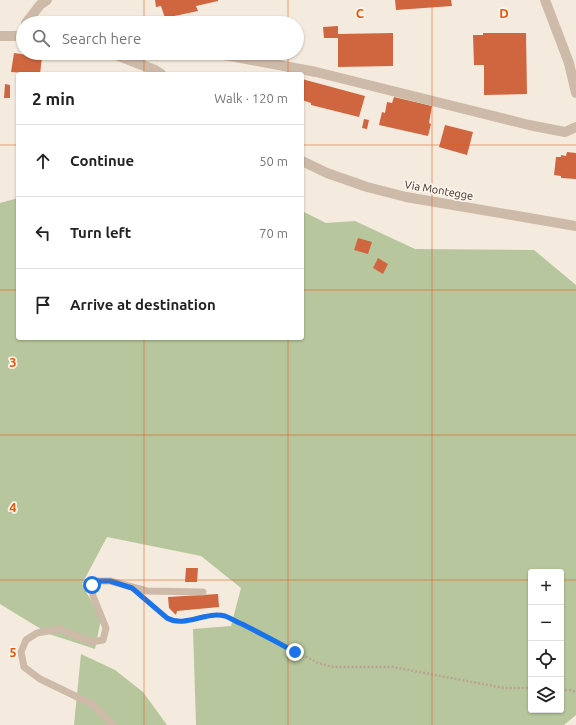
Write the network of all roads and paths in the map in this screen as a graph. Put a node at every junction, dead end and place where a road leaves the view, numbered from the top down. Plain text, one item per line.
1 (47, 0) edge
2 (545, 0) edge
3 (31, 16) edge
4 (16, 33) edge
5 (0, 36) edge
6 (130, 60) edge
7 (252, 60) edge
8 (158, 72) edge
9 (576, 93) edge
10 (576, 127) edge
11 (304, 162) edge
12 (576, 226) edge
13 (132, 588) junction
14 (203, 592) dead end
15 (528, 688) edge
16 (564, 690) edge
17 (576, 692) edge
18 (114, 725) edge

1 - 3 street
2 - 9 street
4 - 5 street
6 - 8 street
7 - 10 street
11 - 12 street, Via Montegge
13 - 14 lane
13 - 15 path
13 - 18 lane
16 - 17 path

